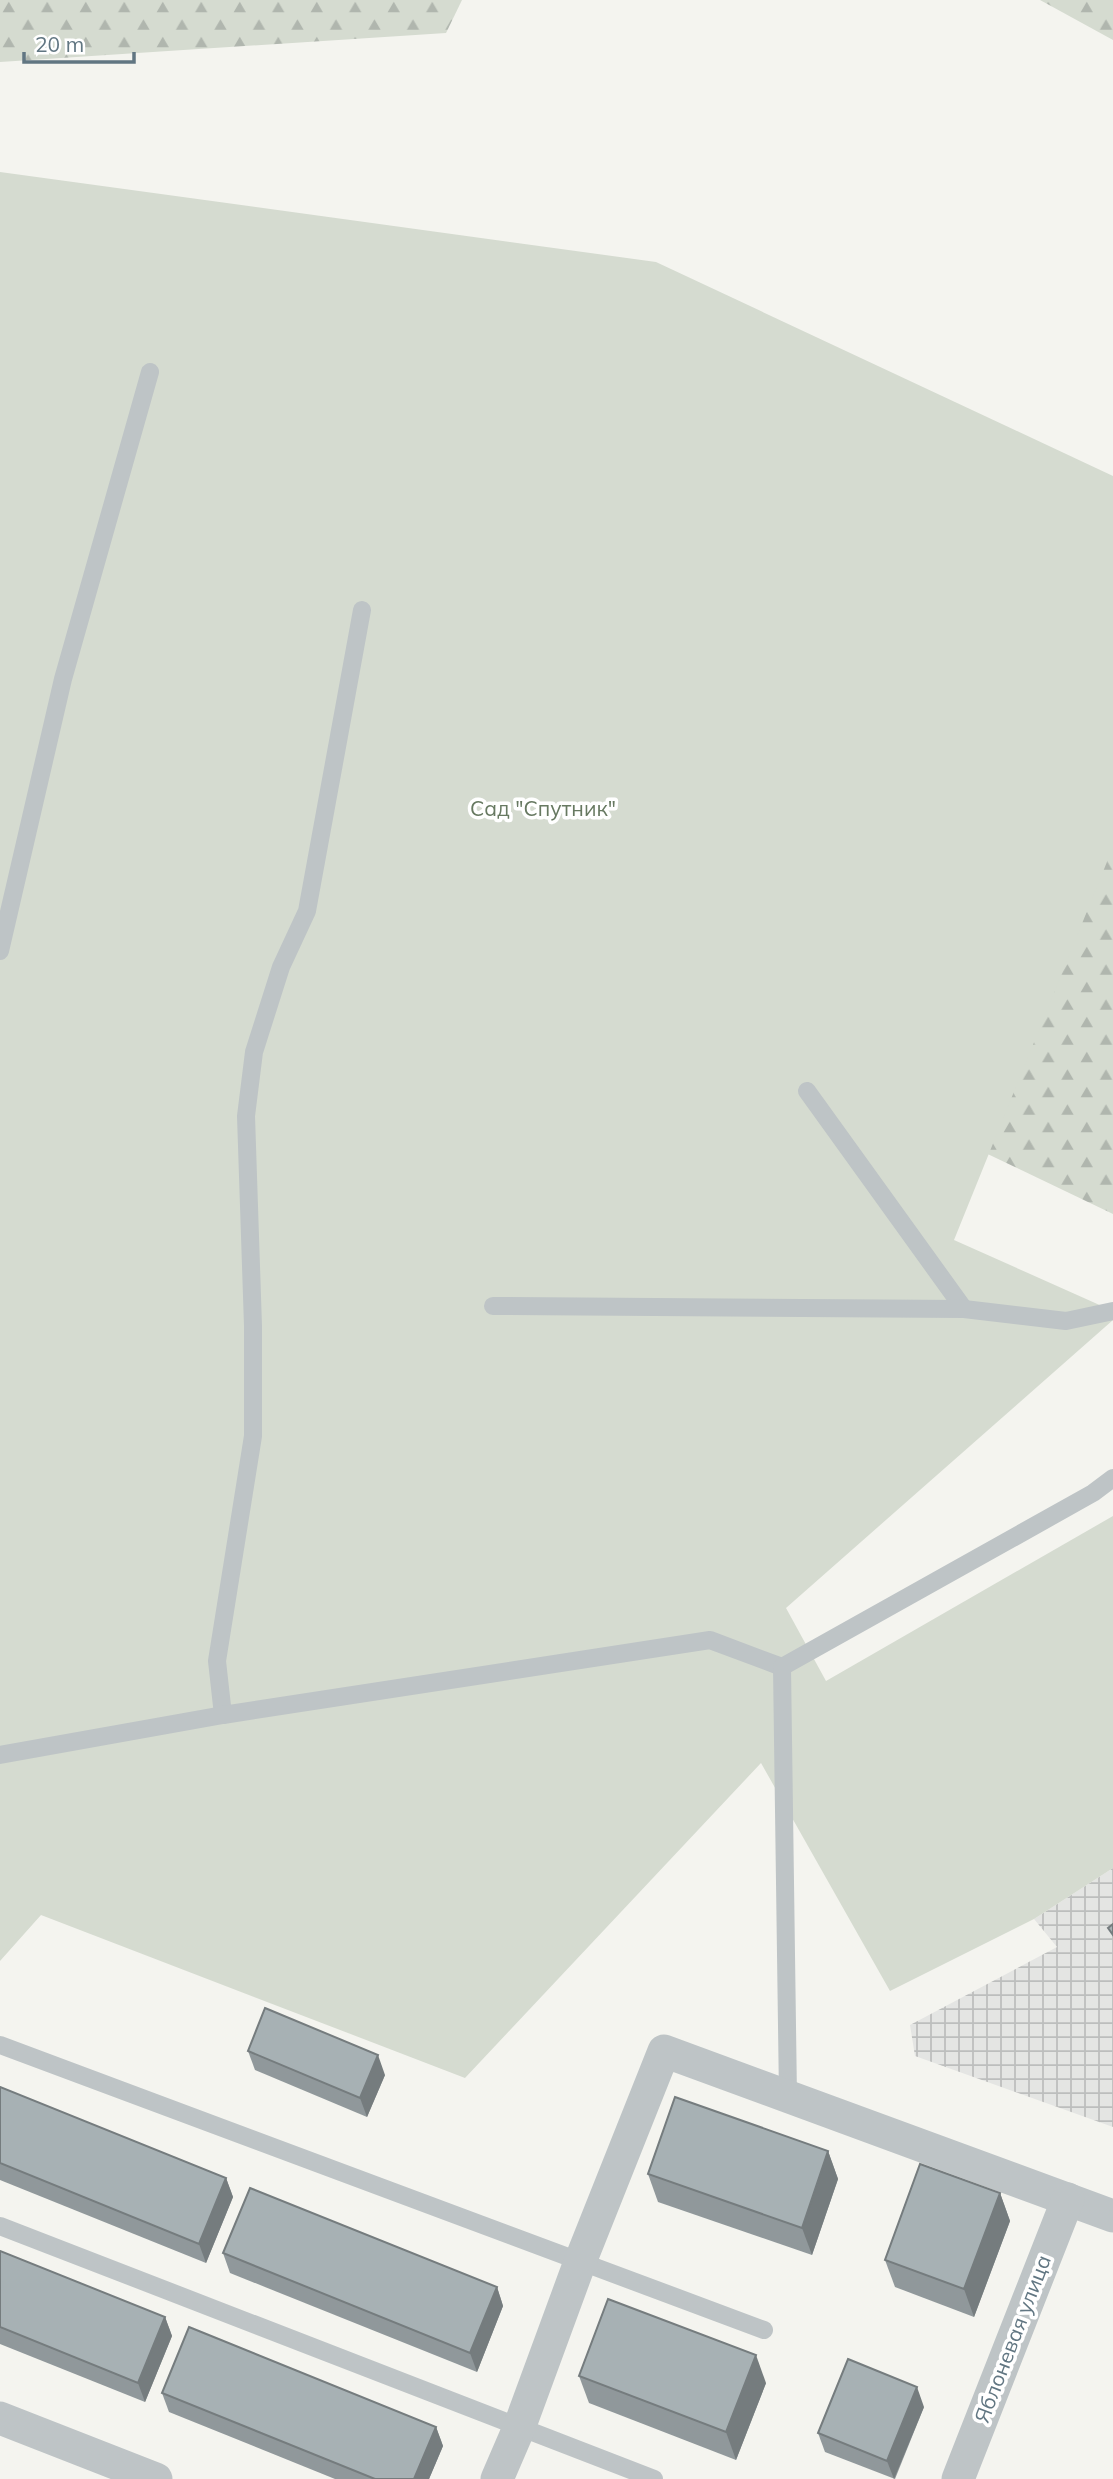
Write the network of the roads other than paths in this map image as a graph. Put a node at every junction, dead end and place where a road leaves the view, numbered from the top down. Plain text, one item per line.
1 (150, 372) dead end
2 (362, 610) dead end
3 (0, 951) edge
4 (807, 1091) dead end
5 (494, 1306) dead end
6 (964, 1309) junction
7 (1113, 1311) edge
8 (1113, 1478) edge
9 (782, 1667) junction
10 (223, 1715) junction
11 (0, 1755) edge
12 (0, 2045) edge
13 (788, 2097) junction
14 (1068, 2199) junction
15 (1113, 2216) edge
16 (0, 2226) edge
17 (580, 2262) junction
18 (764, 2330) dead end
19 (0, 2418) edge
20 (519, 2428) junction
21 (156, 2479) edge
22 (496, 2479) edge
23 (654, 2479) edge
24 (958, 2479) edge

1 - 3 lane
2 - 10 lane
4 - 6 lane
5 - 6 lane
6 - 7 lane
8 - 9 lane
9 - 10 lane
9 - 13 lane
10 - 11 lane
12 - 17 lane
13 - 14 street
13 - 17 street
14 - 15 street
14 - 24 street, Яблоневая улица
16 - 20 lane
17 - 18 lane
17 - 20 street
19 - 21 street
20 - 22 street
20 - 23 lane

